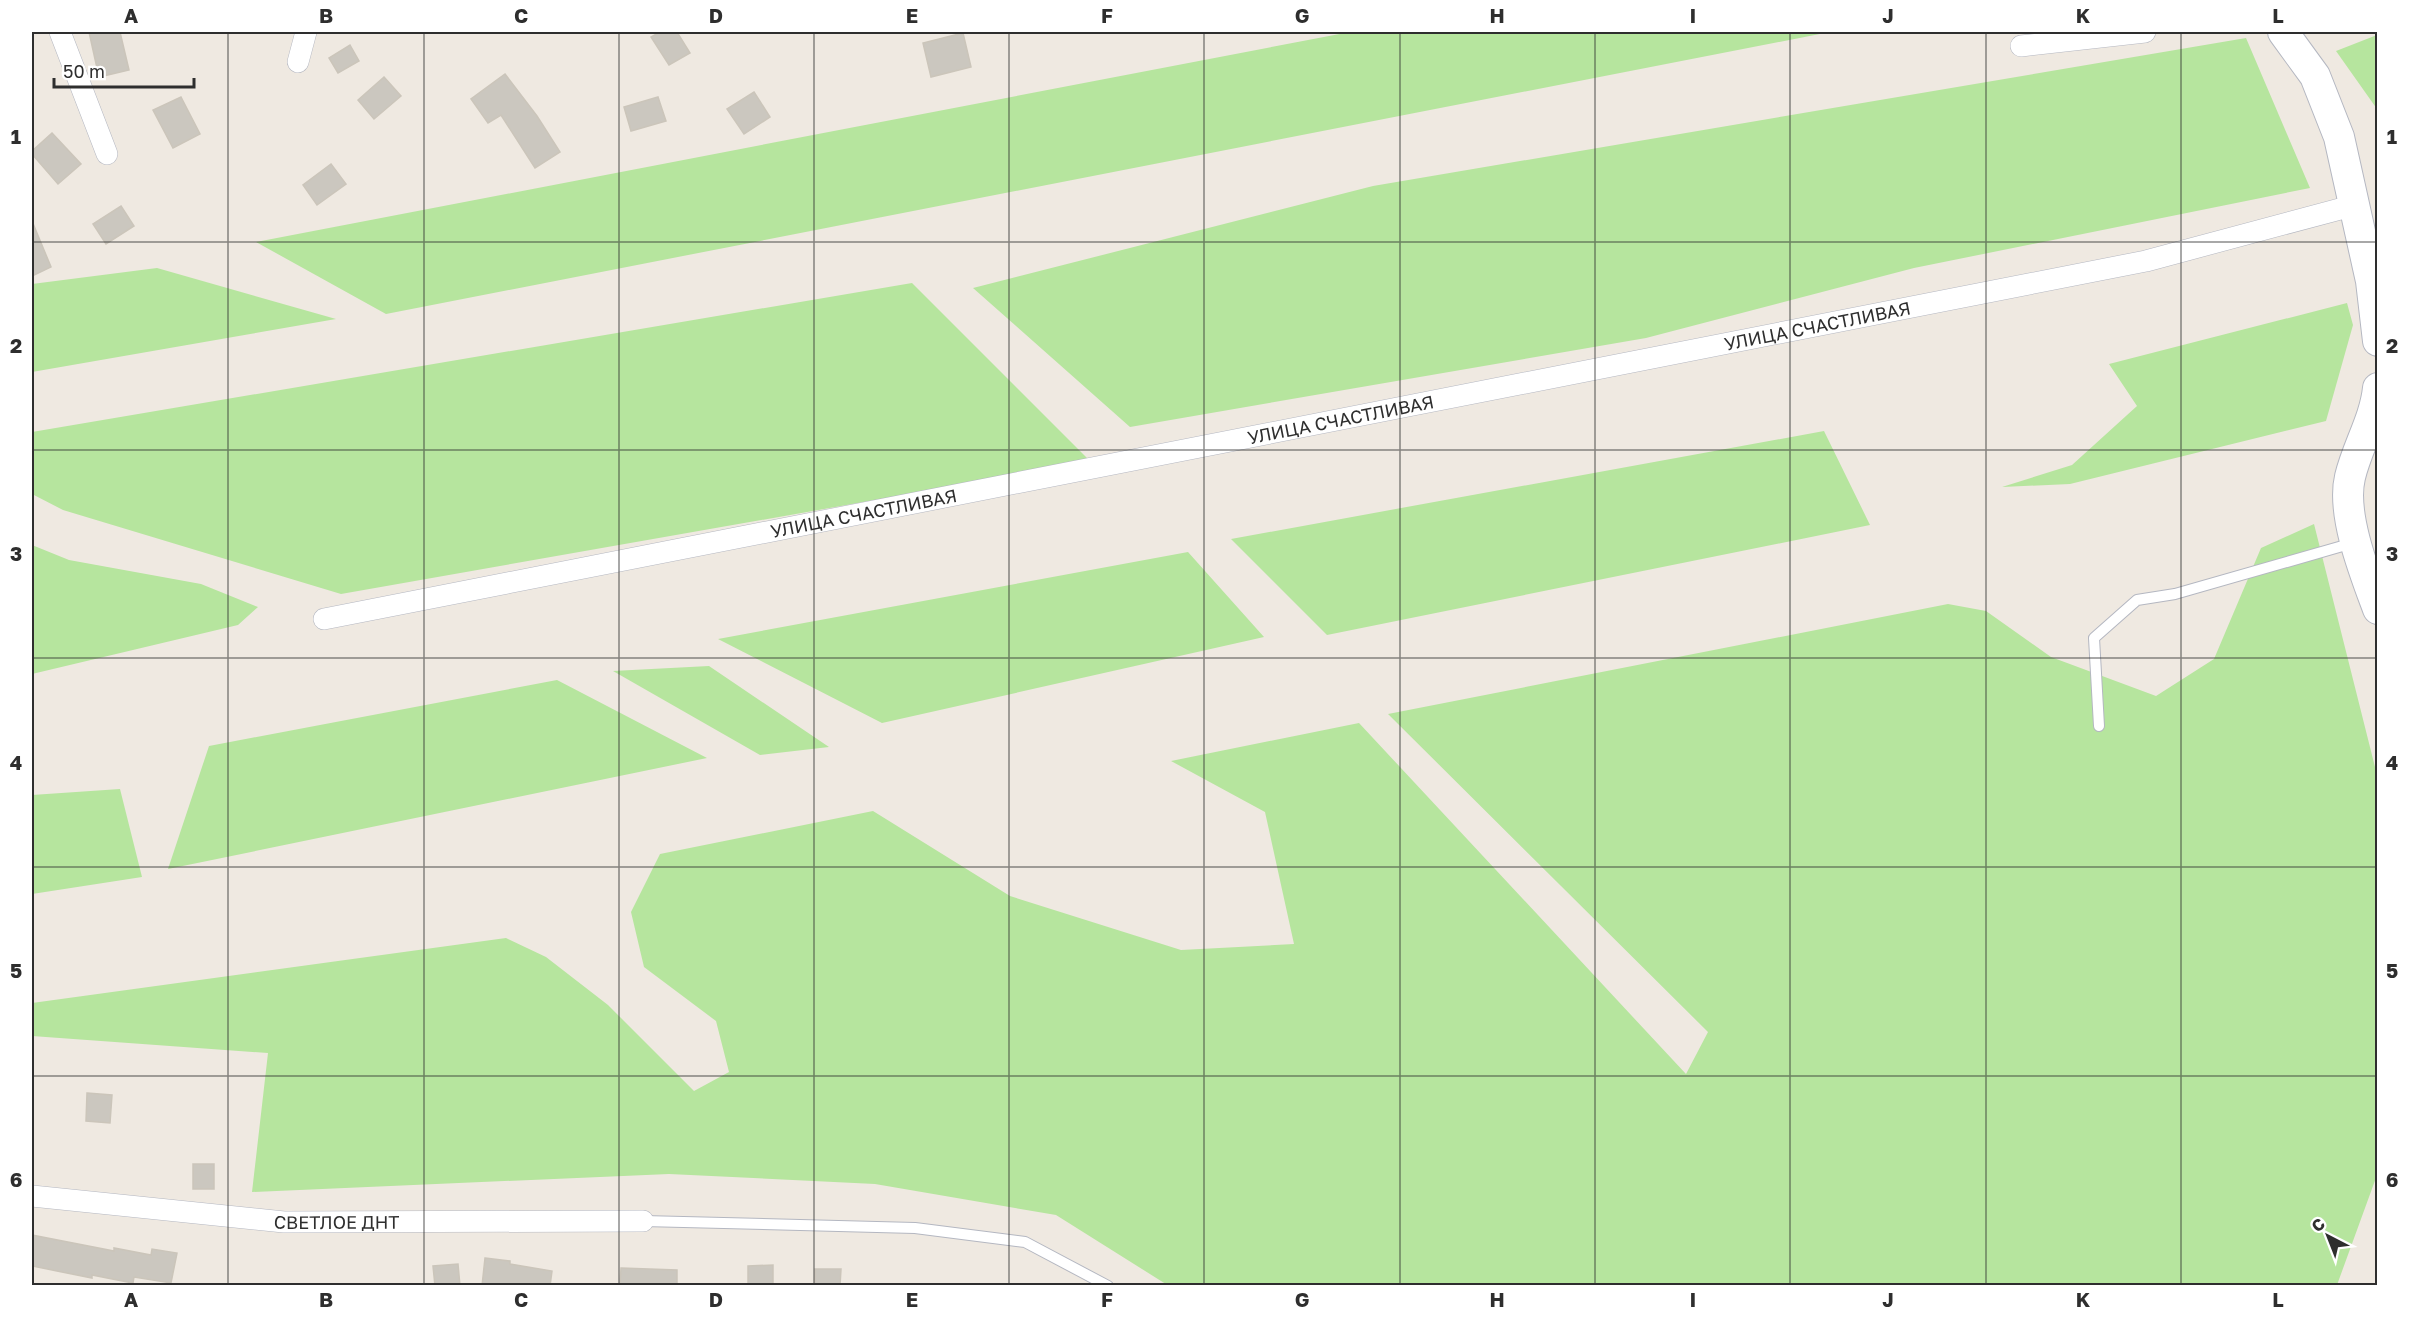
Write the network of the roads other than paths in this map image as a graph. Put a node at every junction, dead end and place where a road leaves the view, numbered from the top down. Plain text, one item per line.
1 (60, 32) edge
2 (306, 32) edge
3 (2145, 32) edge
4 (2283, 32) edge
5 (2021, 46) dead end
6 (298, 62) dead end
7 (107, 154) dead end
8 (2355, 205) junction
9 (2378, 341) edge
10 (2378, 388) edge
11 (2356, 542) junction
12 (2378, 609) edge
13 (324, 619) dead end
14 (2098, 726) dead end
15 (32, 1196) edge
16 (643, 1221) joint
17 (1108, 1286) edge

1 - 7 street
2 - 6 street
3 - 5 street
4 - 8 street
8 - 9 street
8 - 13 street, УЛИЦА СЧАСТЛИВАЯ
10 - 11 street
11 - 12 street
11 - 14 lane
15 - 16 street, СВЕТЛОЕ ДНТ
16 - 17 lane

